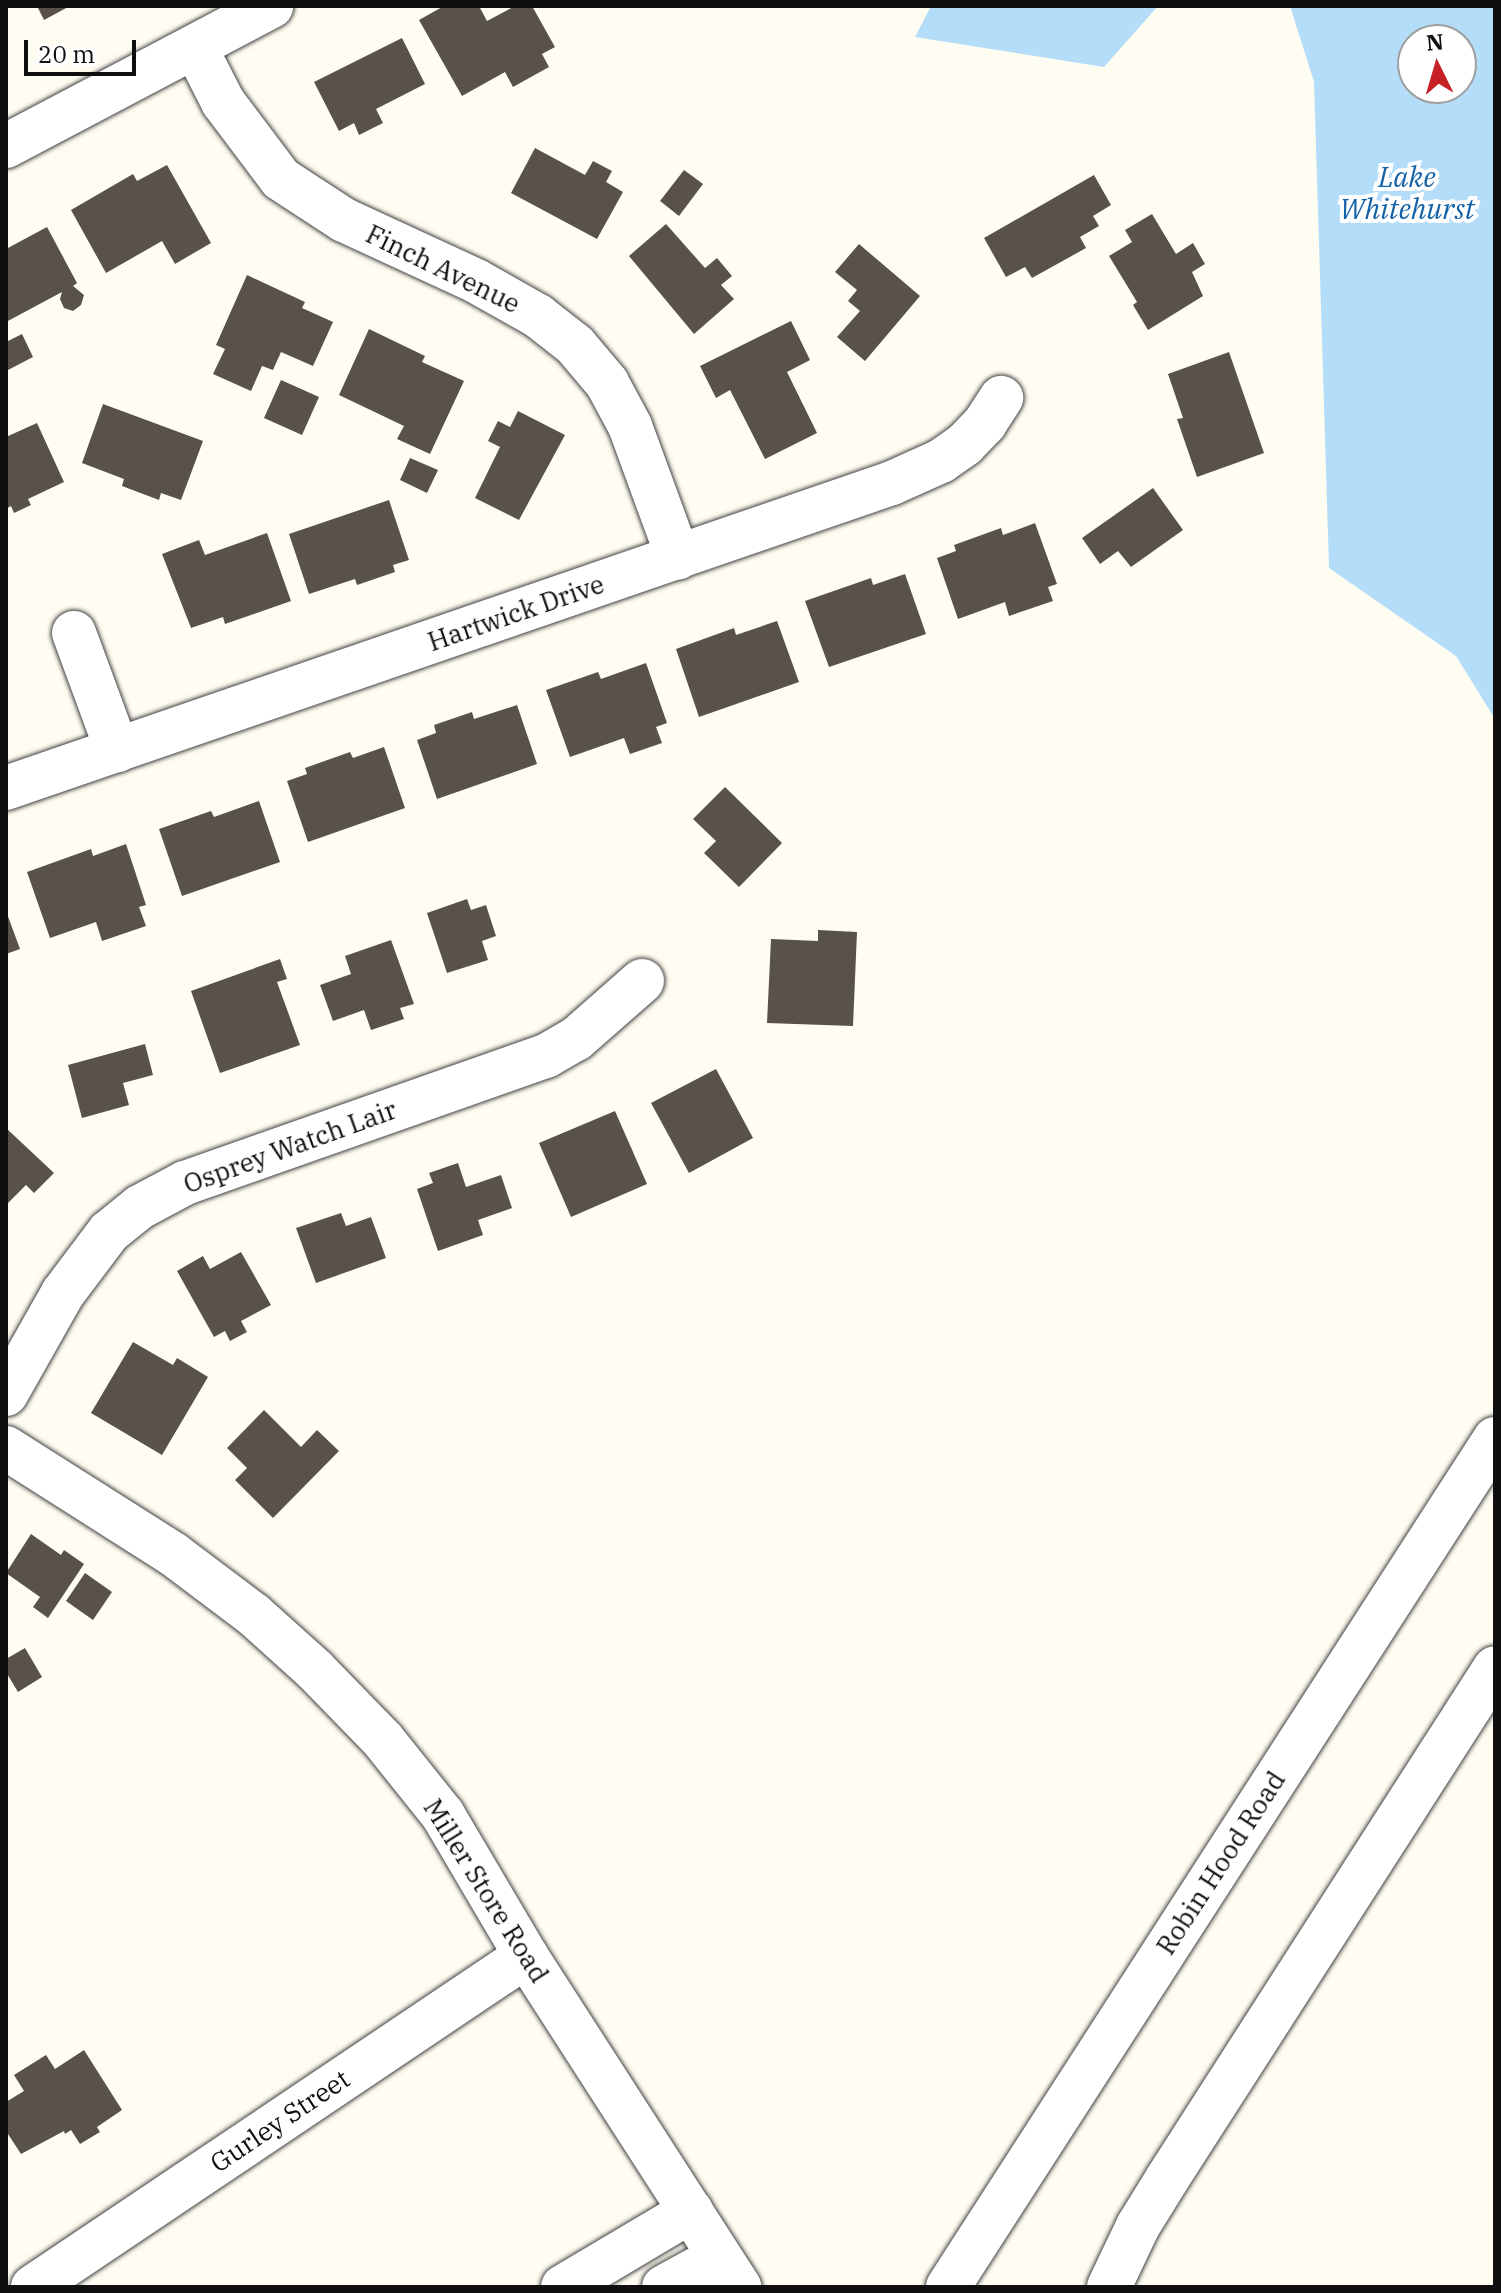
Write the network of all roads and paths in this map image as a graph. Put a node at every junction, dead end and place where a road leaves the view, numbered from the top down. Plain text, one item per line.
1 (271, 6) edge
2 (195, 47) junction
3 (6, 146) edge
4 (1001, 398) dead end
5 (678, 557) junction
6 (74, 633) dead end
7 (117, 750) junction
8 (6, 788) edge
9 (642, 981) dead end
10 (6, 1394) edge
11 (1495, 1439) edge
12 (6, 1448) edge
13 (1495, 1668) edge
14 (526, 1956) junction
15 (691, 2211) junction
16 (729, 2272) edge
17 (33, 2287) edge
18 (563, 2287) edge
19 (664, 2287) edge
20 (948, 2287) edge
21 (1109, 2287) edge

1 - 2 street
2 - 3 street
2 - 5 street, Finch Avenue
4 - 5 street, Hartwick Drive
5 - 7 street, Hartwick Drive
6 - 7 street
7 - 8 street, Hartwick Drive
9 - 10 street, Osprey Watch Lair
11 - 20 street, Robin Hood Road
12 - 14 street, Miller Store Road
13 - 21 street
14 - 15 street, Miller Store Road
14 - 17 street, Gurley Street
15 - 16 street, Miller Store Road
15 - 18 street
16 - 19 street

